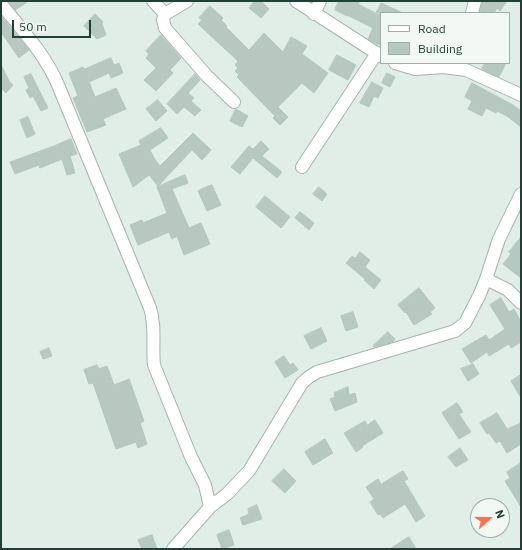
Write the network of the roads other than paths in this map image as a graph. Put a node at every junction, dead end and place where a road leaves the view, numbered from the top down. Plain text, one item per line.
1 (152, 1) edge
2 (187, 1) edge
3 (296, 1) edge
4 (320, 1) edge
5 (475, 1) edge
6 (1, 4) edge
7 (472, 12) edge
8 (165, 14) junction
9 (314, 14) junction
10 (379, 55) edge
11 (398, 64) edge
12 (460, 66) edge
13 (521, 94) edge
14 (234, 102) dead end
15 (302, 167) dead end
16 (521, 194) edge
17 (486, 279) junction
18 (521, 303) edge
19 (210, 507) junction
20 (174, 549) edge

1 - 8 street
2 - 8 street
3 - 9 street
4 - 9 street
5 - 7 street
6 - 19 street
8 - 14 street
9 - 10 street
10 - 15 street
11 - 12 street
12 - 13 street
16 - 17 street
17 - 18 street
17 - 19 street
19 - 20 street

